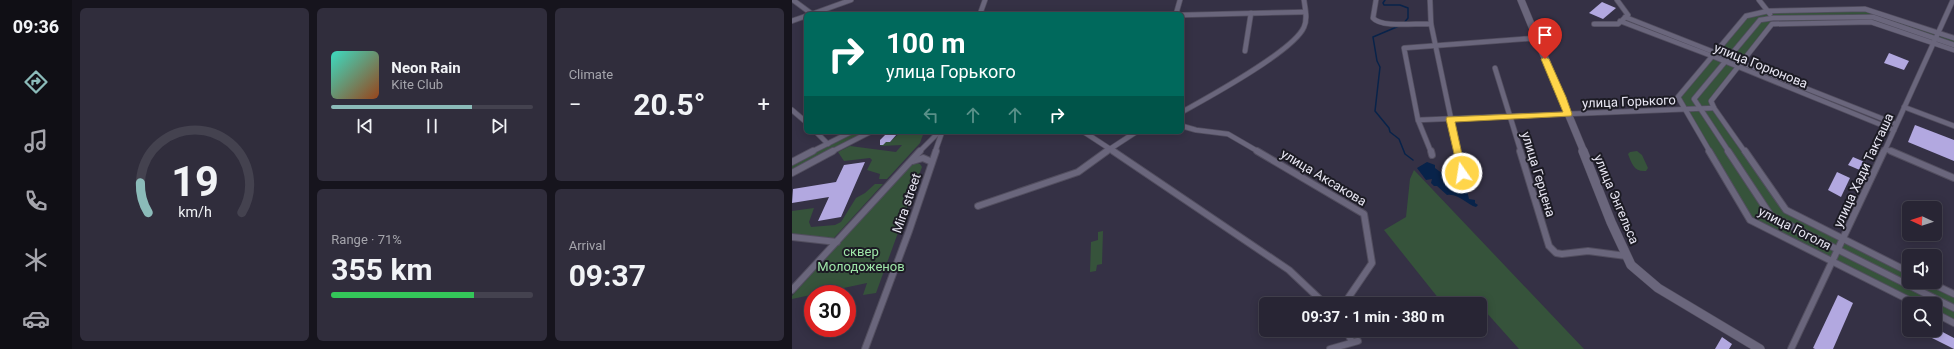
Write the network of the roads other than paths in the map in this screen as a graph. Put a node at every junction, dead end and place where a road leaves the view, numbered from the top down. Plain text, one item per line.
1 (793, 0) edge
2 (851, 0) edge
3 (985, 0) edge
4 (1180, 0) edge
5 (1304, 0) edge
6 (1376, 0) edge
7 (1430, 0) edge
8 (1521, 0) edge
9 (1617, 0) edge
10 (1759, 0) edge
11 (1953, 0) edge
12 (1768, 11) junction
13 (809, 12) edge
14 (818, 12) edge
15 (981, 12) edge
16 (1177, 12) edge
17 (1305, 12) junction
18 (1251, 13) junction
19 (1184, 15) edge
20 (804, 17) edge
21 (1626, 17) junction
22 (1773, 18) junction
23 (792, 21) edge
24 (1620, 21) junction
25 (1431, 24) junction
26 (1594, 24) dead end
27 (1777, 24) junction
28 (1536, 38) junction
29 (1954, 38) edge
30 (1936, 39) junction
31 (1436, 45) junction
32 (1954, 45) edge
33 (1954, 50) edge
34 (1245, 51) dead end
35 (1714, 54) junction
36 (1727, 60) junction
37 (1740, 65) junction
38 (1495, 68) dead end
39 (1904, 107) junction
40 (1700, 108) junction
41 (1714, 108) junction
42 (792, 110) edge
43 (1684, 110) junction
44 (1184, 111) edge
45 (1568, 114) junction
46 (1509, 116) junction
47 (1450, 119) junction
48 (804, 120) edge
49 (1418, 120) junction
50 (1896, 124) junction
51 (1954, 126) edge
52 (1184, 127) edge
53 (1894, 130) junction
54 (818, 134) edge
55 (846, 134) edge
56 (866, 134) edge
57 (937, 134) edge
58 (941, 134) edge
59 (1087, 134) edge
60 (1133, 134) edge
61 (828, 144) junction
62 (1110, 149) junction
63 (1885, 149) junction
64 (1432, 155) dead end
65 (792, 162) edge
66 (932, 162) junction
67 (907, 164) junction
68 (792, 173) edge
69 (1462, 173) dead end
70 (1954, 178) edge
71 (978, 206) dead end
72 (792, 237) edge
73 (1842, 240) junction
74 (837, 242) junction
75 (1839, 249) junction
76 (1626, 256) junction
77 (1832, 261) junction
78 (1902, 269) edge
79 (1942, 288) edge
80 (792, 290) edge
81 (1954, 294) edge
82 (1318, 297) edge
83 (1349, 297) edge
84 (1903, 297) edge
85 (1954, 308) edge
86 (1942, 317) edge
87 (1954, 323) edge
88 (1351, 337) edge
89 (865, 349) edge
90 (1330, 349) edge
91 (1760, 349) edge
92 (1791, 349) edge

1 - 13 street
2 - 14 street
3 - 15 street
4 - 16 street
5 - 17 street
6 - 25 street
7 - 25 street
8 - 28 street, улица Энгельса
9 - 21 street
10 - 12 street
11 - 30 street, улица Хади Такташа
12 - 22 street
12 - 30 street
12 - 35 street
17 - 18 street
17 - 44 street
18 - 19 street
18 - 34 street
20 - 23 street
21 - 24 street
21 - 35 street, улица Горюнова
22 - 27 street
22 - 30 street
22 - 36 street
24 - 26 street
24 - 35 street, улица Горюнова
25 - 31 street
27 - 30 street
27 - 37 street
28 - 31 street
28 - 45 street, улица Энгельса
29 - 30 street
30 - 32 street
30 - 33 street
30 - 39 street, улица Хади Такташа
31 - 47 street
31 - 49 street
35 - 36 street, улица Горюнова
35 - 43 street, улица Гоголя
36 - 37 street, улица Горюнова
36 - 40 street
37 - 41 street
37 - 50 street, улица Горюнова
37 - 53 street, улица Горюнова
38 - 46 street, улица Герцена
39 - 50 street, улица Хади Такташа
39 - 51 street
40 - 41 street, улица Горького
40 - 43 street, улица Горького
40 - 75 street
41 - 73 street, улица Гоголя
42 - 48 street
43 - 45 street, улица Горького
43 - 77 street, улица Гоголя
45 - 46 street, улица Горького
45 - 76 street, улица Энгельса
46 - 47 street, улица Горького
46 - 76 street, улица Герцена
47 - 49 street, улица Горького
47 - 69 street
49 - 64 street
50 - 53 street, улица Хади Такташа
52 - 83 street, улица Аксакова
53 - 63 street, улица Хади Такташа
54 - 61 street
55 - 61 street
56 - 68 street
57 - 67 street
58 - 66 street, Mira street
59 - 62 street
60 - 62 street
61 - 65 street
62 - 71 street
62 - 82 street
63 - 70 street
63 - 73 street, улица Хади Такташа
66 - 67 street
66 - 89 street, Mira street
67 - 74 street
72 - 74 street
73 - 75 street, улица Хади Такташа
73 - 78 street, улица Гоголя
74 - 80 street
75 - 77 street, улица Хади Такташа
75 - 85 street
76 - 91 street, улица Энгельса
77 - 84 street, улица Гоголя
77 - 92 street, улица Хади Такташа
79 - 81 street
86 - 87 street
88 - 90 street

